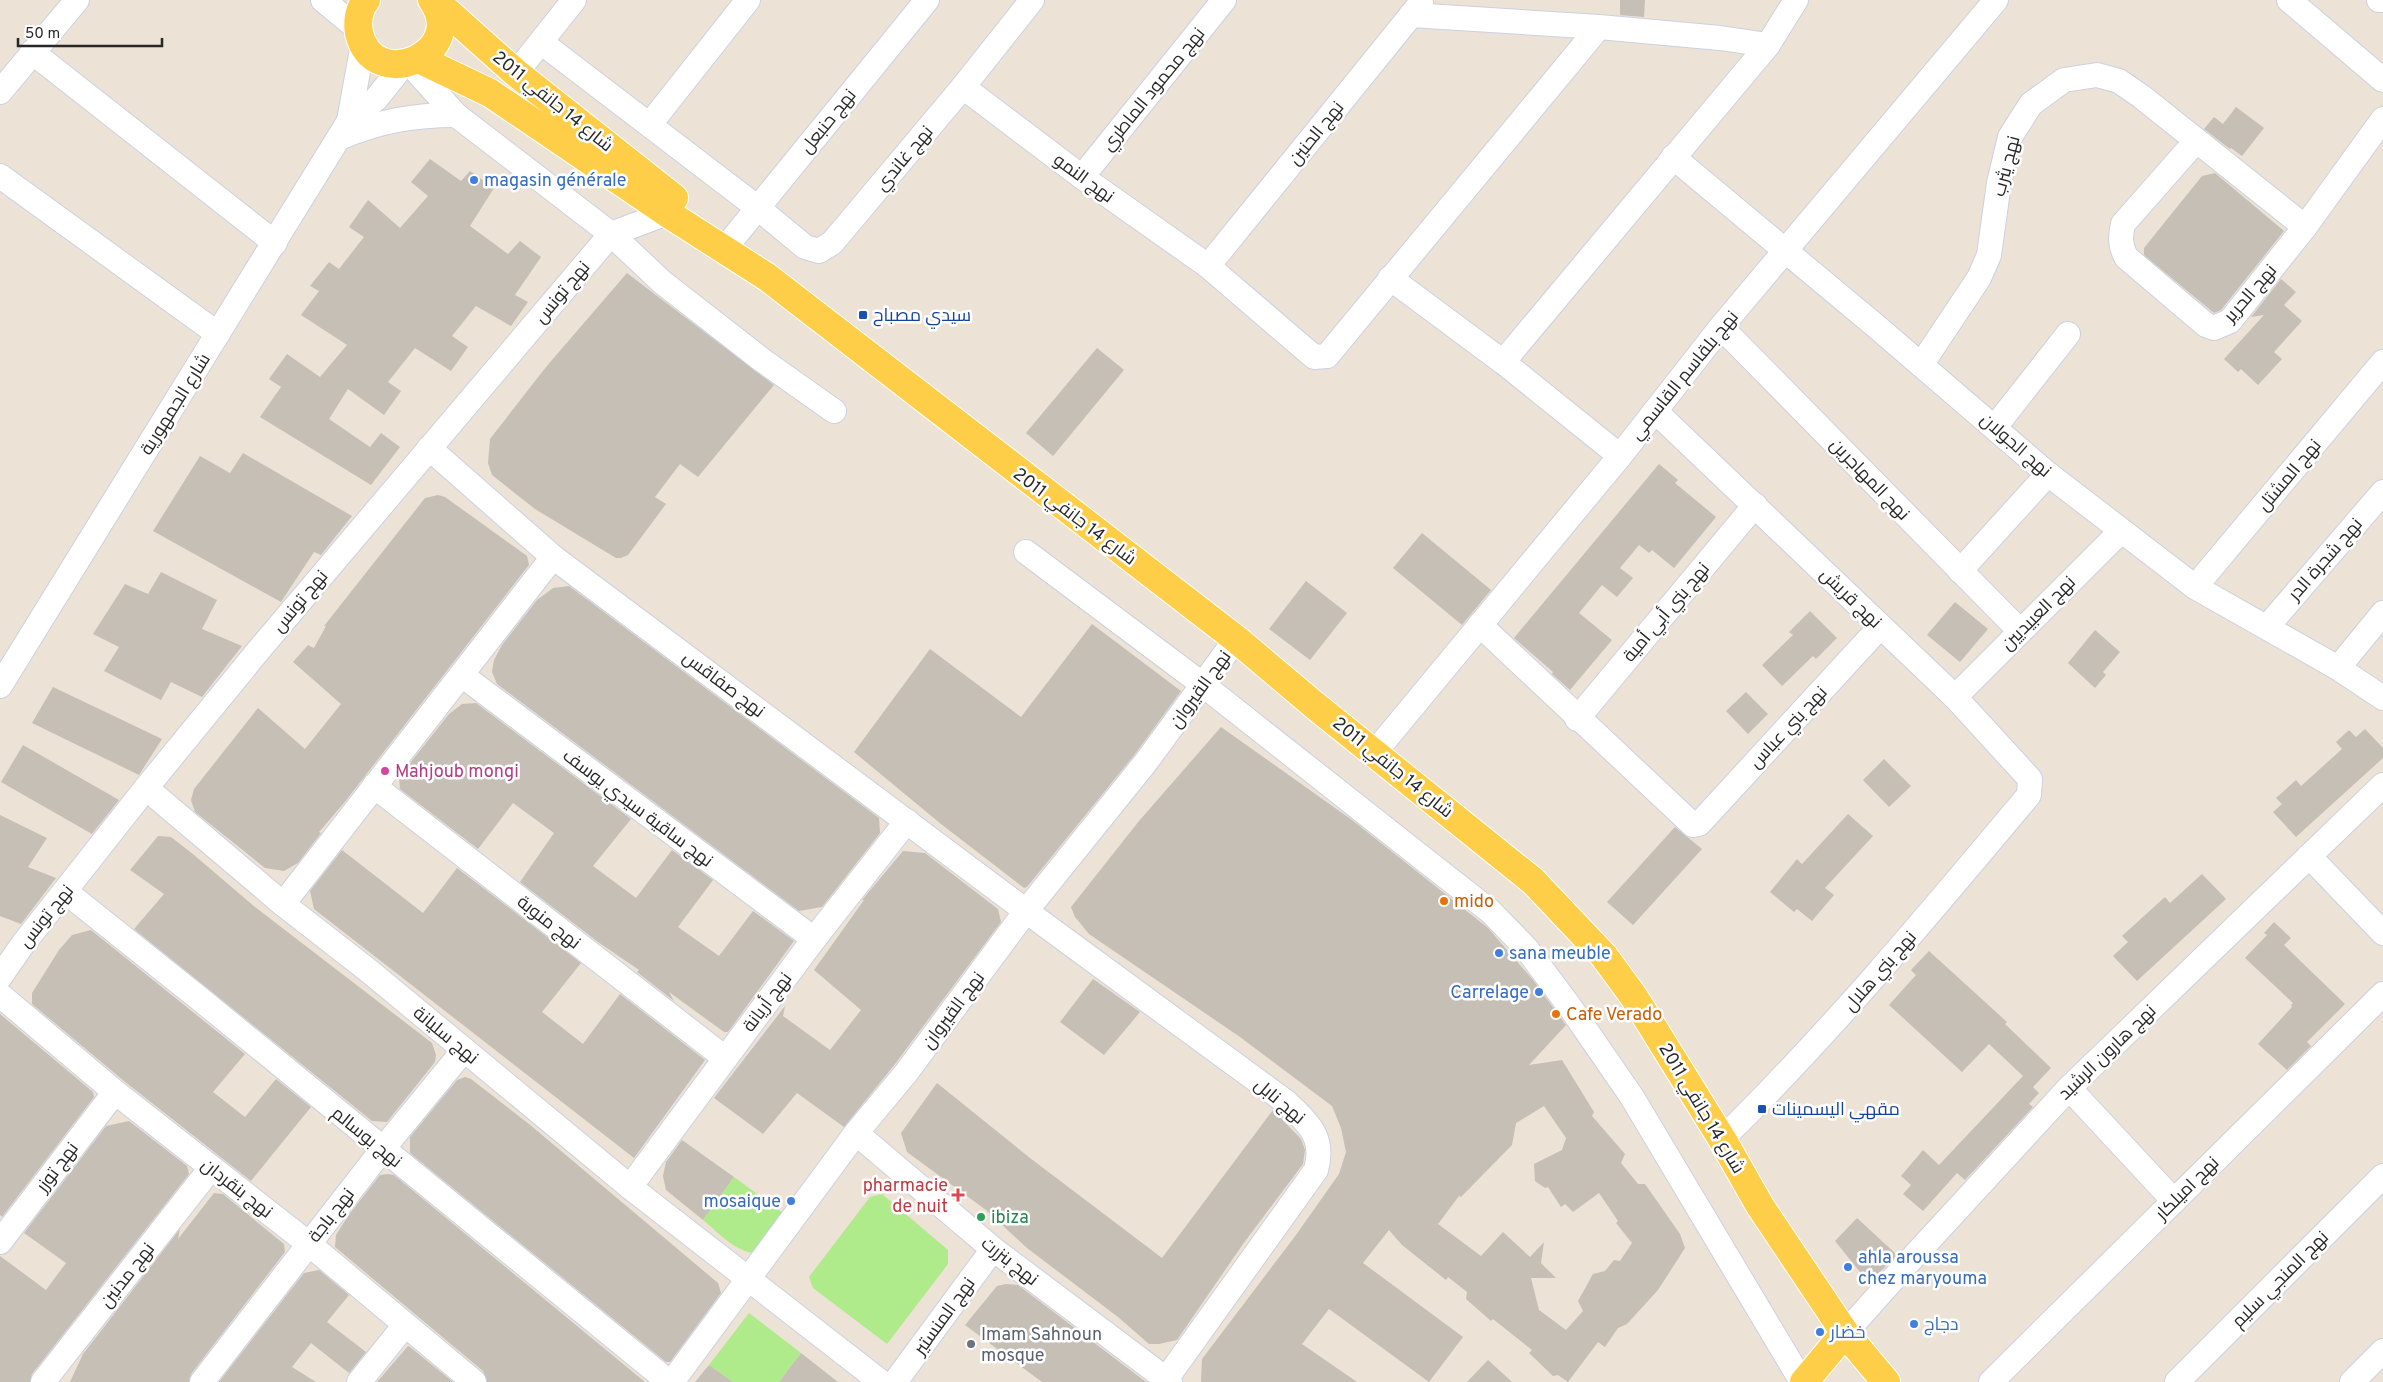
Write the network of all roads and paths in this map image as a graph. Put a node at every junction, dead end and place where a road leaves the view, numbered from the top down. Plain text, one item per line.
1 (77, 0) edge
2 (322, 0) edge
3 (433, 0) edge
4 (574, 0) edge
5 (748, 0) edge
6 (927, 0) edge
7 (1032, 0) edge
8 (1224, 0) edge
9 (1796, 0) edge
10 (1996, 0) edge
11 (2289, 0) edge
12 (2379, 0) edge
13 (2383, 0) edge
14 (1418, 8) edge
15 (360, 17) edge
16 (1599, 27) junction
17 (542, 43) junction
18 (1768, 45) junction
19 (32, 52) junction
20 (411, 62) junction
21 (516, 73) junction
22 (2383, 80) edge
23 (963, 87) junction
24 (0, 92) edge
25 (456, 115) junction
26 (2383, 119) edge
27 (650, 124) junction
28 (345, 129) junction
29 (2196, 141) junction
30 (1673, 157) junction
31 (0, 176) edge
32 (1082, 178) junction
33 (758, 208) junction
34 (667, 213) junction
35 (2305, 227) junction
36 (611, 234) junction
37 (730, 242) junction
38 (275, 243) junction
39 (1786, 251) junction
40 (1208, 266) junction
41 (767, 277) junction
42 (1390, 278) junction
43 (1721, 327) junction
44 (218, 334) junction
45 (2068, 334) dead end
46 (1503, 362) junction
47 (2383, 362) edge
48 (1921, 365) junction
49 (834, 411) dead end
50 (1655, 411) junction
51 (1995, 427) junction
52 (429, 448) junction
53 (1620, 456) junction
54 (2048, 474) junction
55 (2383, 492) edge
56 (1755, 504) junction
57 (2122, 531) junction
58 (1026, 552) dead end
59 (553, 557) junction
60 (1960, 571) junction
61 (2195, 587) junction
62 (2383, 613) edge
63 (1480, 625) junction
64 (2267, 626) junction
65 (1880, 627) junction
66 (2020, 630) junction
67 (1236, 639) junction
68 (2338, 668) junction
69 (463, 676) junction
70 (1202, 684) junction
71 (0, 686) edge
72 (2382, 696) edge
73 (1954, 697) junction
74 (1577, 719) junction
75 (1374, 752) junction
76 (2383, 785) edge
77 (374, 786) junction
78 (146, 788) junction
79 (2029, 795) joint
80 (907, 821) junction
81 (2309, 856) junction
82 (66, 892) junction
83 (283, 904) junction
84 (1026, 911) junction
85 (2383, 933) edge
86 (814, 940) junction
87 (0, 977) edge
88 (2383, 994) edge
89 (0, 995) edge
90 (464, 1050) junction
91 (725, 1058) junction
92 (2070, 1088) junction
93 (115, 1092) junction
94 (856, 1133) junction
95 (1722, 1139) junction
96 (382, 1150) junction
97 (211, 1168) junction
98 (2383, 1176) edge
99 (630, 1187) junction
100 (2174, 1201) junction
101 (0, 1242) edge
102 (309, 1244) junction
103 (993, 1249) junction
104 (748, 1278) junction
105 (405, 1325) junction
106 (1846, 1333) junction
107 (2383, 1351) edge
108 (1167, 1381) edge
109 (43, 1382) edge
110 (202, 1382) edge
111 (359, 1382) edge
112 (474, 1382) edge
113 (670, 1382) edge
114 (880, 1382) edge
115 (896, 1382) edge
116 (1803, 1382) edge
117 (1886, 1382) edge
118 (1991, 1382) edge
119 (2177, 1382) edge
120 (2352, 1382) edge

1 - 19 street
2 - 15 street
3 - 20 main road
3 - 21 main road, شارع 14 جانفي 2011
4 - 17 street
5 - 27 street
6 - 33 street, نهج حنبعل
7 - 23 street, نهج غاندي
8 - 32 street, نهج محمود الماطري
9 - 18 street
10 - 39 street, نهج بلقاسم القاسمي
11 - 22 street
12 - 13 street
14 - 16 street
14 - 40 street, نهج الحنين
15 - 20 main road, شارع 14 جانفي 2011
15 - 28 street
16 - 18 street
16 - 42 street, نهج النمو
17 - 21 street
17 - 27 street
18 - 30 street
19 - 24 street
19 - 38 street
20 - 25 street
20 - 28 street
20 - 34 main road, شارع 14 جانفي 2011
21 - 37 main road, شارع 14 جانفي 2011
23 - 32 street, نهج النمو
23 - 33 street, نهج غاندي
25 - 28 street
25 - 36 street
26 - 35 street, نهج الحرير
27 - 33 street
28 - 38 street, شارع الجمهورية
29 - 35 street, نهج يثرب
29 - 35 street, نهج الحرير
29 - 48 street, نهج يثرب
30 - 39 street, نهج الجولان
30 - 46 street
31 - 44 street
32 - 40 street, نهج النمو
33 - 37 street, نهج حنبعل
34 - 36 street
34 - 41 main road, شارع 14 جانفي 2011
36 - 49 street
36 - 52 street, نهج تونس
37 - 41 main road, شارع 14 جانفي 2011
38 - 44 street, شارع الجمهورية
39 - 43 street, نهج بلقاسم القاسمي
39 - 48 street, نهج الجولان
40 - 42 street, نهج النمو
41 - 67 main road, شارع 14 جانفي 2011
42 - 46 street
43 - 50 street, نهج بلقاسم القاسمي
43 - 60 street, نهج المهاجرين
44 - 71 street, شارع الجمهورية
45 - 51 street
46 - 53 street
47 - 61 street, نهج المشتل
48 - 51 street, نهج الجولان
50 - 53 street, نهج بلقاسم القاسمي
50 - 56 street, نهج قريش
51 - 54 street, نهج الجولان
52 - 59 street, نهج صفاقس
52 - 78 street, نهج تونس
53 - 63 street, نهج بلقاسم القاسمي
54 - 57 street, نهج الجولان
54 - 60 street
55 - 64 street, نهج شجرة الدر
56 - 65 street, نهج قريش
56 - 74 street, نهج بني أبي أمية
57 - 61 street, نهج الجولان
57 - 66 street, نهج العبيديين
58 - 70 street
59 - 69 street
59 - 80 street, نهج صفاقس
60 - 66 street, نهج المهاجرين
61 - 64 street, نهج الجولان
62 - 68 street
63 - 74 street
63 - 75 street, نهج بلقاسم القاسمي
64 - 68 street, نهج الجولان
65 - 73 street, نهج قريش
65 - 74 street, نهج بني عباس
66 - 73 street, نهج العبيديين
67 - 70 street, نهج القيروان
67 - 75 main road, شارع 14 جانفي 2011
68 - 72 street, نهج الجولان
69 - 77 street
69 - 86 street, نهج ساقية سيدي يوسف
70 - 84 street, نهج القيروان
70 - 116 street
73 - 79 street, نهج قريش
75 - 95 main road, شارع 14 جانفي 2011
76 - 81 street, نهج هارون الرشيد
77 - 83 street
77 - 91 street, نهج منوبة
78 - 82 street, نهج تونس
78 - 83 street, نهج سليانة
79 - 95 street, نهج بني هلال
80 - 84 street, نهج صفاقس
80 - 86 street, نهج أريانة
81 - 85 street
81 - 92 street, نهج هارون الرشيد
82 - 87 street, نهج تونس
82 - 96 street, نهج بوسالم
83 - 90 street, نهج سليانة
84 - 94 street, نهج القيروان
84 - 108 street, نهج نابل
86 - 91 street, نهج أريانة
88 - 100 street, نهج اميلكار
89 - 93 street, نهج بنقردان
90 - 96 street, نهج باجة
90 - 99 street, نهج سليانة
91 - 99 street, نهج أريانة
92 - 100 street
92 - 106 street, نهج هارون الرشيد
93 - 97 street, نهج بنقردان
93 - 101 street, نهج توزر
94 - 103 street, نهج بنزرت
94 - 104 street, نهج القيروان
95 - 106 main road, شارع 14 جانفي 2011
96 - 102 street, نهج باجة
96 - 113 street, نهج بوسالم
97 - 102 street, نهج بنقردان
97 - 109 street, نهج مدنين
98 - 119 street, نهج المنجي سليم
99 - 104 street, نهج سليانة
100 - 118 street, نهج اميلكار
102 - 105 street, نهج بنقردان
102 - 110 street, نهج باجة
103 - 108 street, نهج بنزرت
103 - 115 street, نهج المنستير
104 - 113 street, نهج القيروان
104 - 114 street, نهج سليانة
105 - 111 street
105 - 112 street, نهج بنقردان
106 - 116 main road
106 - 117 main road, شارع 14 جانفي 2011
107 - 120 street

